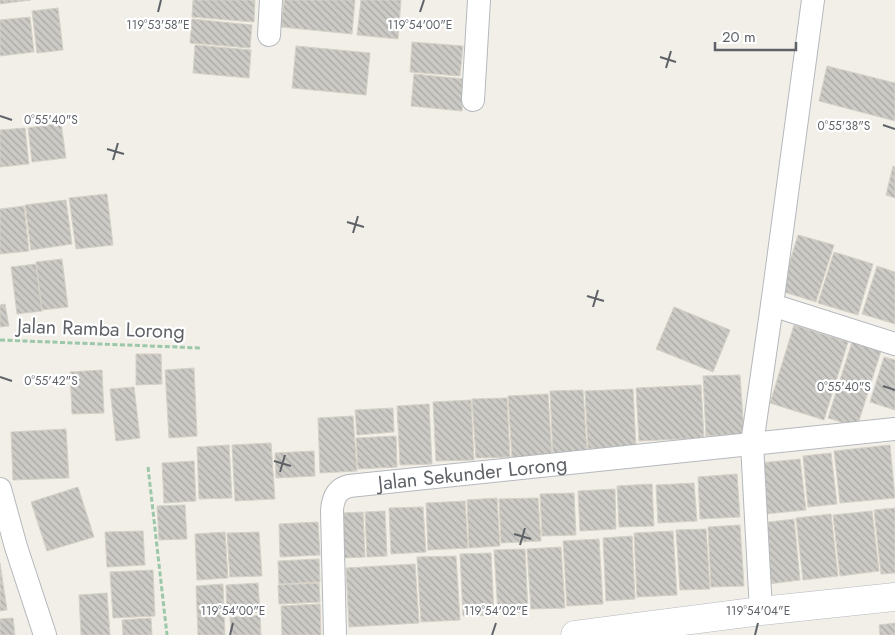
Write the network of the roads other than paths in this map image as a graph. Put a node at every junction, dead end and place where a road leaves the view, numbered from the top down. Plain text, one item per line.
1 (271, 0) edge
2 (479, 0) edge
3 (812, 10) edge
4 (269, 35) dead end
5 (473, 100) dead end
6 (772, 305) junction
7 (895, 344) edge
8 (895, 429) edge
9 (752, 444) junction
10 (0, 489) edge
11 (8, 548) edge
12 (895, 597) edge
13 (761, 611) junction
14 (605, 633) edge
15 (45, 635) edge
16 (335, 635) edge
17 (575, 635) edge

1 - 4 street
2 - 5 street
3 - 6 street
6 - 7 street
6 - 9 street
8 - 9 street, Jalan Sekunder Lorong
9 - 13 street
9 - 16 street, Jalan Sekunder Lorong
10 - 11 street
11 - 15 street
12 - 13 street
13 - 14 street
14 - 17 street

